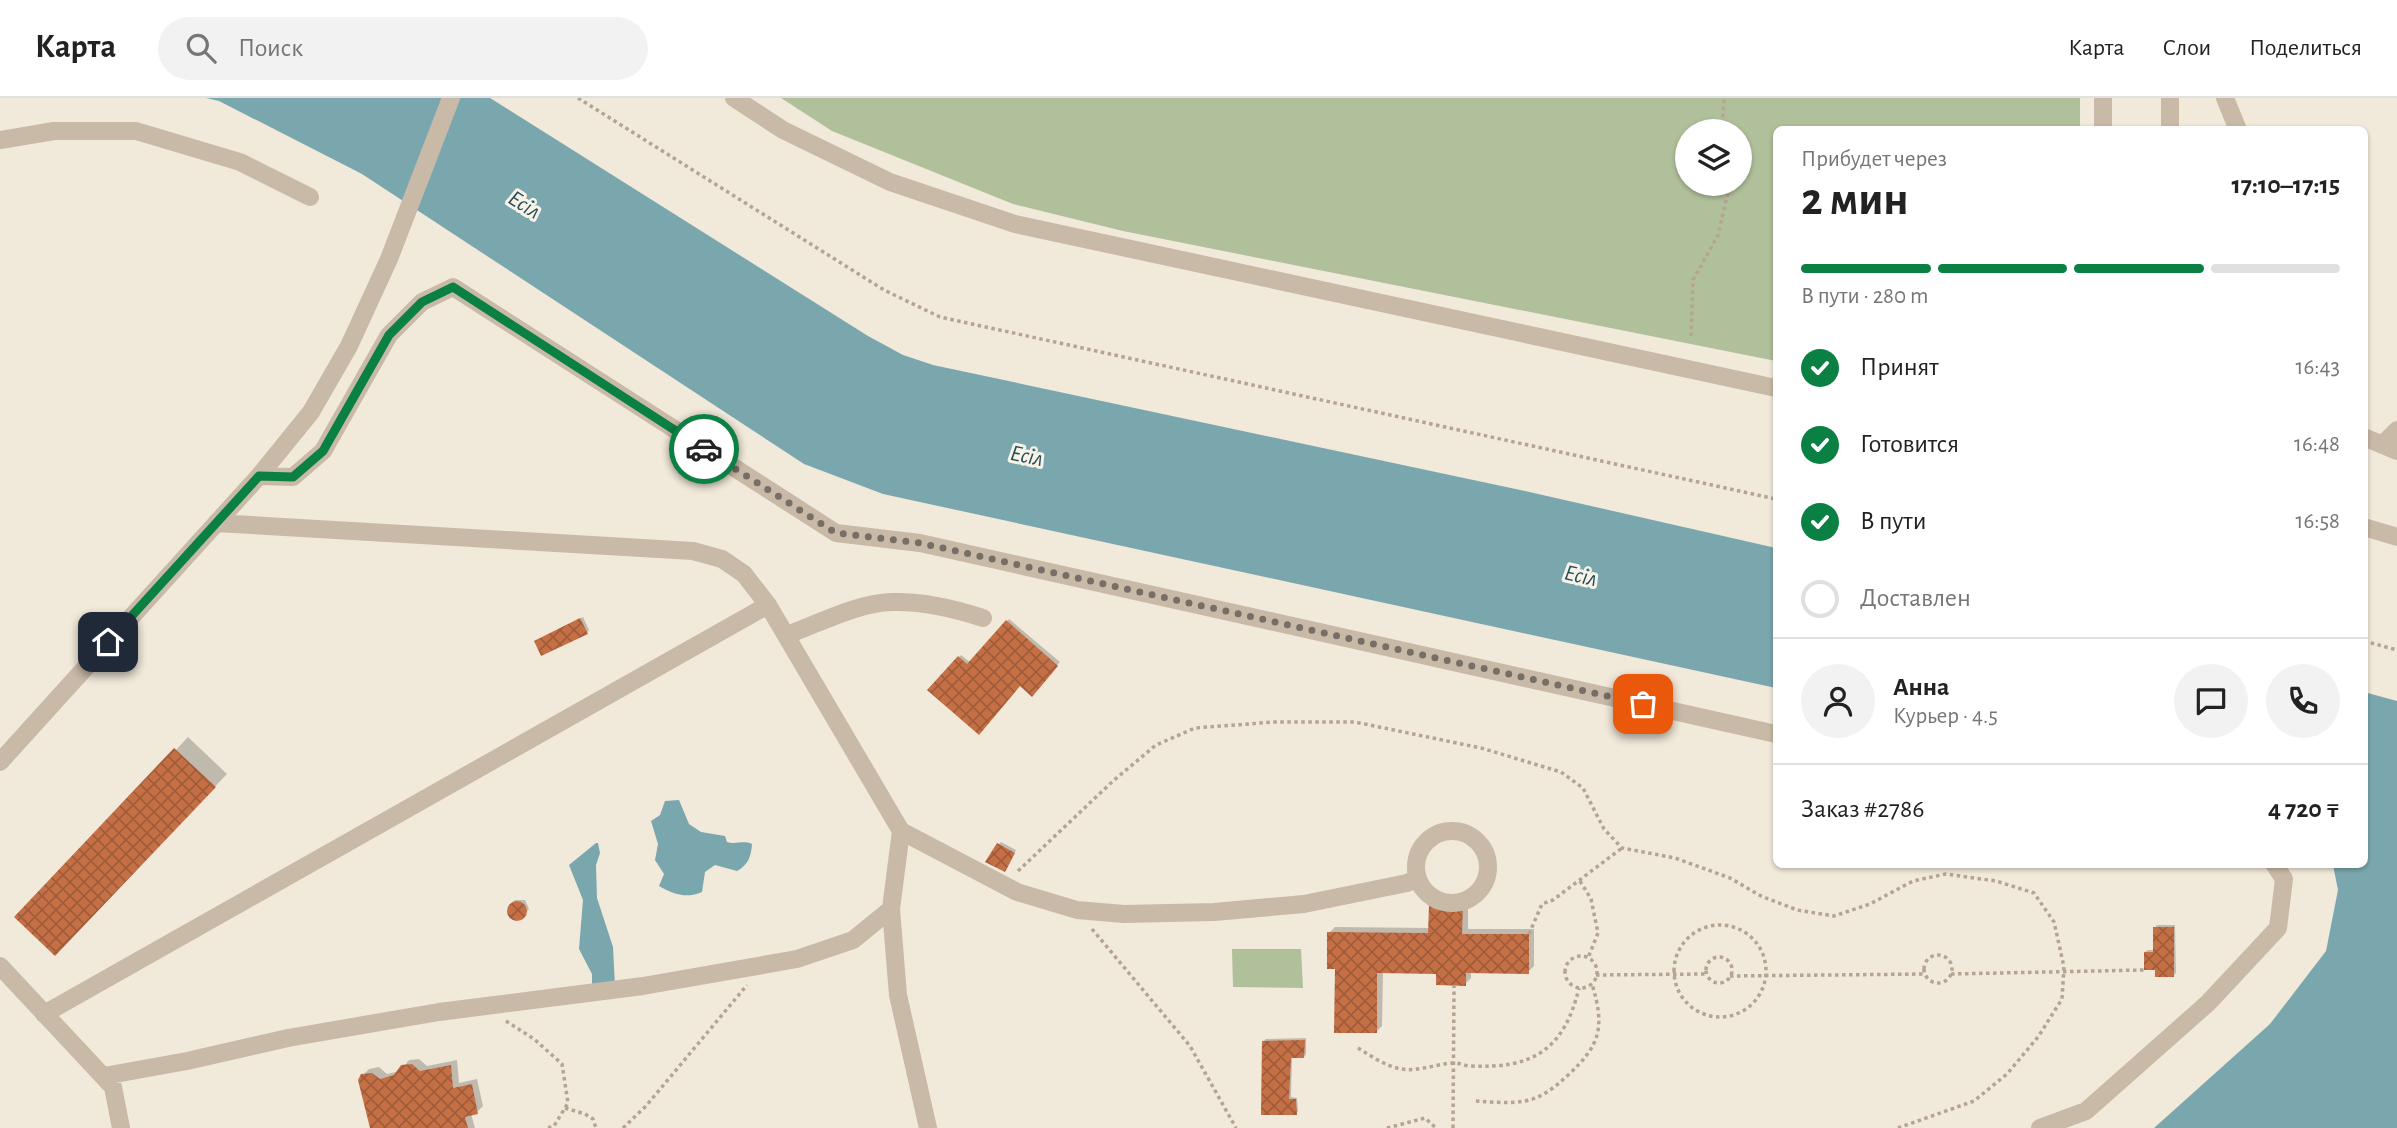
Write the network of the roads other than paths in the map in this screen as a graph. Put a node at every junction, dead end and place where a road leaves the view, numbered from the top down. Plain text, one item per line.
1 (451, 98) edge
2 (734, 98) edge
3 (2103, 98) edge
4 (2170, 98) edge
5 (2225, 98) edge
6 (2103, 126) edge
7 (2170, 126) edge
8 (2236, 126) edge
9 (0, 140) edge
10 (310, 197) dead end
11 (1773, 387) edge
12 (2397, 430) edge
13 (2368, 439) edge
14 (2389, 448) edge
15 (259, 476) junction
16 (216, 523) junction
17 (2368, 528) edge
18 (2397, 537) edge
19 (768, 605) junction
20 (983, 618) dead end
21 (787, 635) junction
22 (1773, 733) edge
23 (0, 762) edge
24 (901, 831) junction
25 (2277, 868) edge
26 (1417, 878) junction
27 (891, 909) junction
28 (0, 966) edge
29 (44, 1014) junction
30 (104, 1076) junction
31 (121, 1128) edge
32 (928, 1128) edge
33 (2040, 1128) edge

1 - 15 street
2 - 11 street
3 - 6 street
4 - 7 street
5 - 8 street
9 - 10 street
12 - 14 street
13 - 14 street
15 - 16 street
15 - 22 street
16 - 19 street
16 - 23 street
17 - 18 street
19 - 21 street
19 - 29 street
20 - 21 street
21 - 24 street
24 - 26 street
24 - 27 street
25 - 33 street
26 - 26 street
27 - 30 street
27 - 32 street
28 - 29 street
29 - 30 street
30 - 31 street

